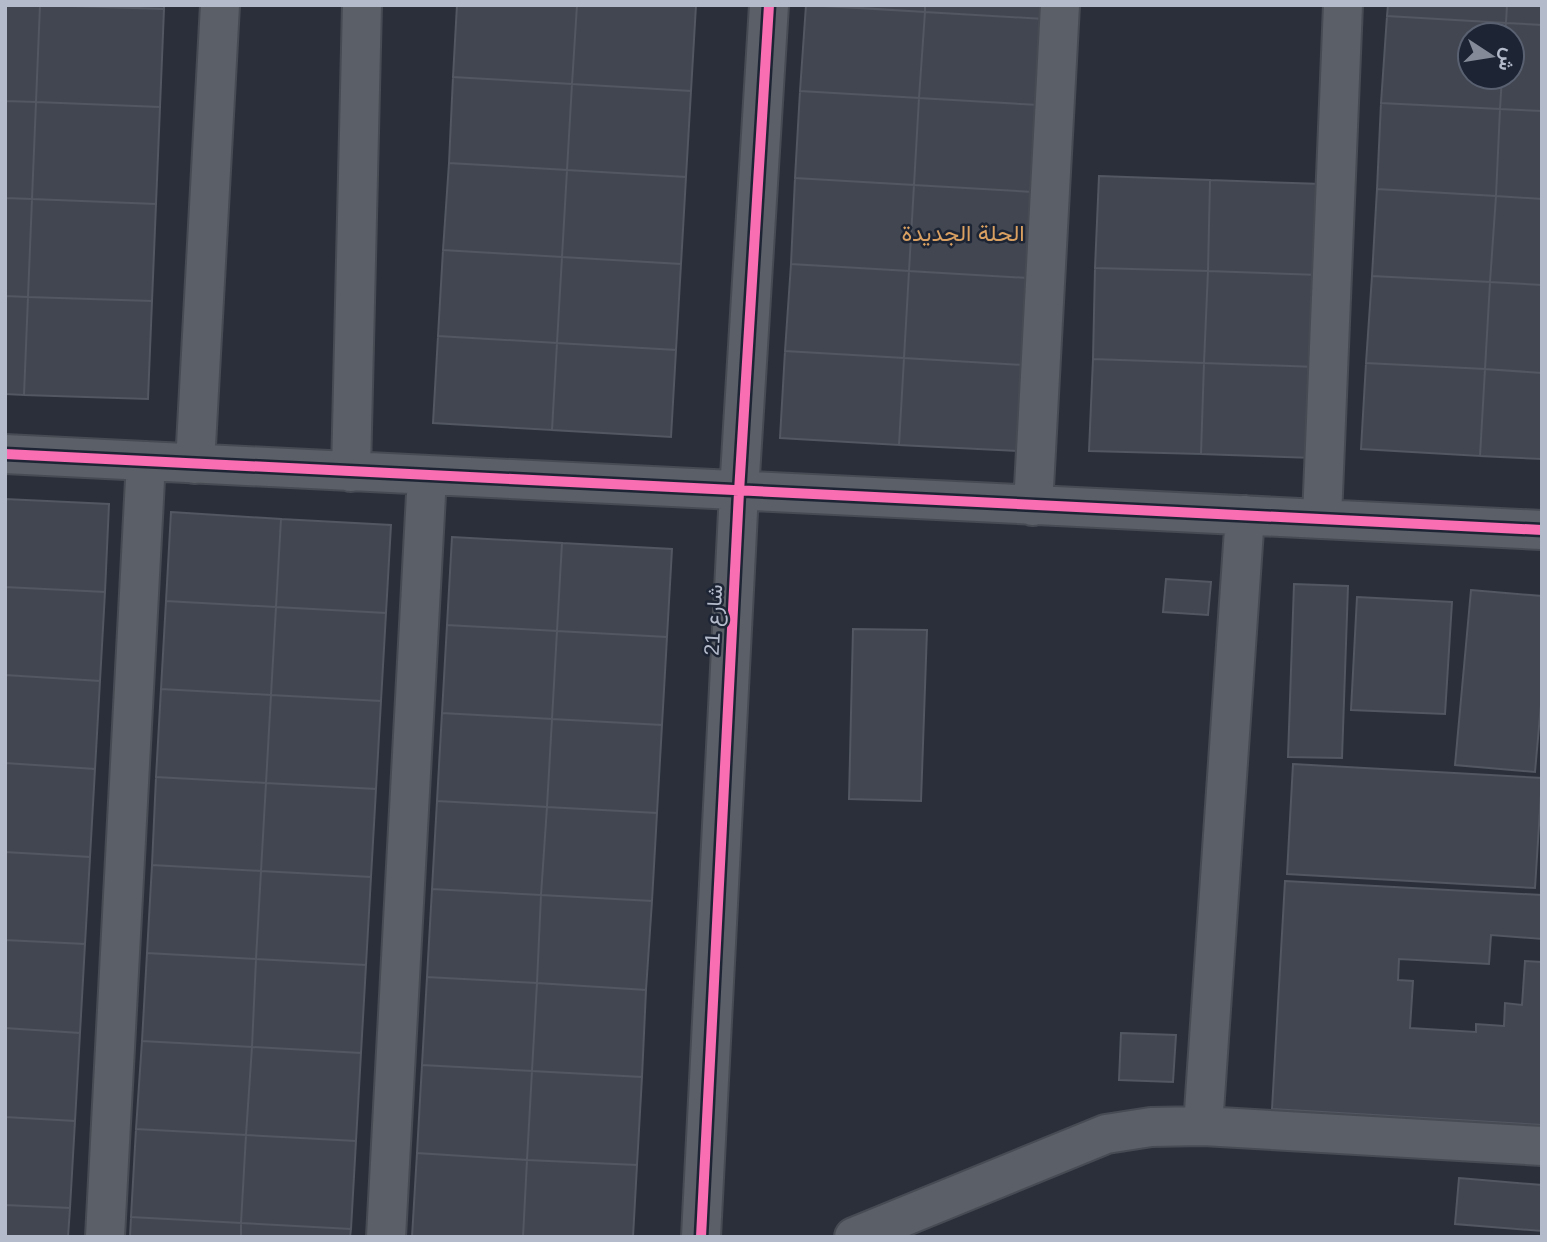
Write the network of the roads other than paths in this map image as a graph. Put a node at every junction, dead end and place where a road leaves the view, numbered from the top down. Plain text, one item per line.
1 (220, 5) edge
2 (362, 5) edge
3 (769, 5) edge
4 (1060, 5) edge
5 (1343, 5) edge
6 (5, 454) edge
7 (146, 461) junction
8 (195, 464) junction
9 (351, 472) junction
10 (427, 476) junction
11 (738, 492) junction
12 (1033, 506) junction
13 (1245, 514) junction
14 (1322, 518) junction
15 (1542, 530) edge
16 (1203, 1126) junction
17 (1542, 1146) edge
18 (106, 1237) edge
19 (386, 1237) edge
20 (701, 1237) edge
21 (854, 1237) edge

1 - 8 street
2 - 9 street
3 - 11 street, شارع 21
4 - 12 street
5 - 14 street
6 - 7 street
7 - 8 street
7 - 18 street
8 - 9 street
9 - 10 street
10 - 11 street
10 - 19 street
11 - 12 street
11 - 20 street, شارع 21
12 - 13 street
13 - 14 street
13 - 16 street
14 - 15 street
16 - 17 street
16 - 21 street

